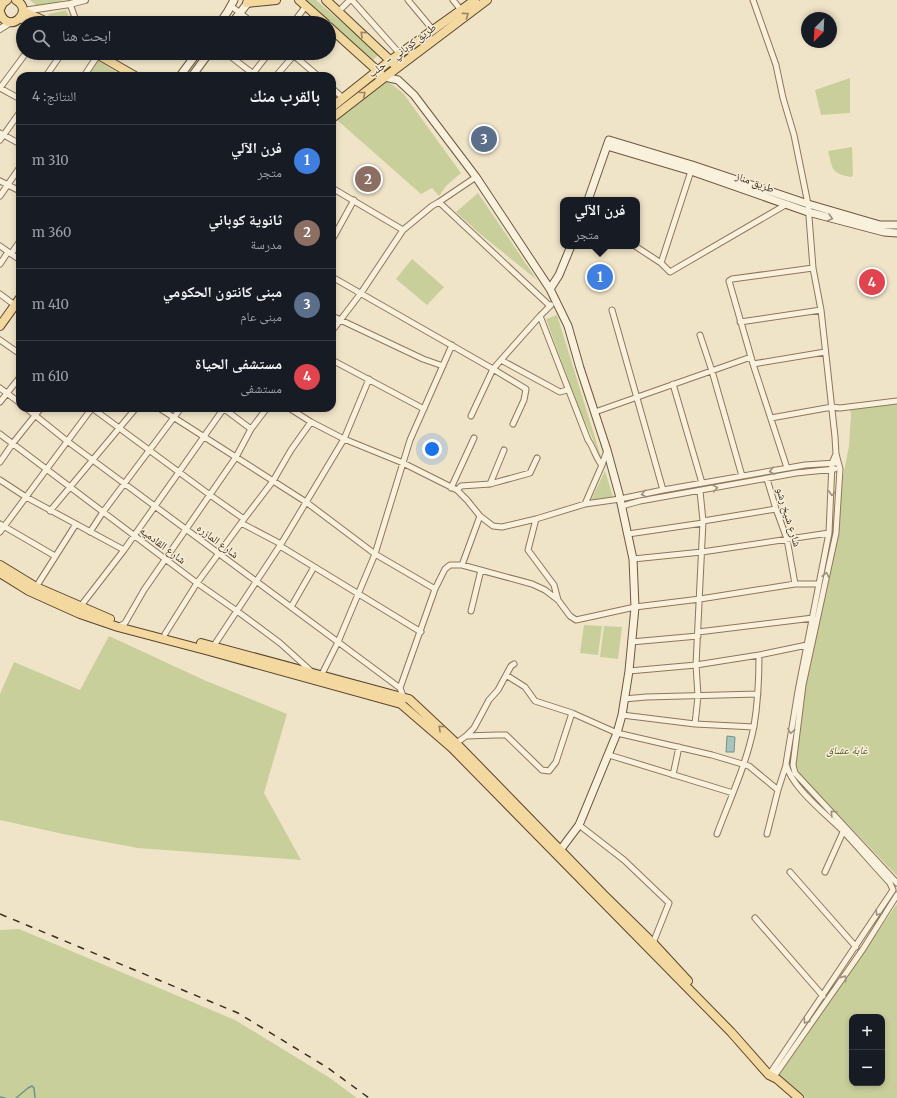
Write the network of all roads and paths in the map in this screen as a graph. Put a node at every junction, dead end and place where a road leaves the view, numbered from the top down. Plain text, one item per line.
1 (16, 0) edge
2 (85, 0) edge
3 (276, 0) edge
4 (299, 0) edge
5 (326, 0) edge
6 (351, 0) edge
7 (408, 0) edge
8 (453, 0) edge
9 (475, 0) edge
10 (487, 0) edge
11 (753, 0) edge
12 (249, 2) edge
13 (233, 3) edge
14 (70, 4) junction
15 (306, 6) junction
16 (1, 9) edge
17 (461, 10) junction
18 (339, 11) junction
19 (239, 12) junction
20 (22, 14) junction
21 (28, 16) edge
22 (74, 16) edge
23 (225, 16) edge
24 (236, 16) edge
25 (244, 16) edge
26 (298, 16) edge
27 (317, 16) edge
28 (16, 21) edge
29 (11, 22) junction
30 (0, 29) edge
31 (433, 30) junction
32 (336, 33) edge
33 (400, 54) junction
34 (21, 60) edge
35 (57, 60) edge
36 (93, 60) edge
37 (107, 60) edge
38 (192, 60) edge
39 (204, 60) edge
40 (235, 60) edge
41 (264, 60) edge
42 (288, 60) edge
43 (300, 60) edge
44 (391, 60) junction
45 (396, 68) junction
46 (377, 71) junction
47 (49, 72) edge
48 (86, 72) edge
49 (128, 72) edge
50 (183, 72) edge
51 (195, 72) edge
52 (250, 72) edge
53 (256, 72) edge
54 (279, 72) edge
55 (313, 72) edge
56 (385, 77) junction
57 (398, 80) junction
58 (0, 88) edge
59 (336, 91) edge
60 (16, 97) edge
61 (344, 98) junction
62 (336, 104) edge
63 (336, 115) edge
64 (16, 117) edge
65 (1, 136) edge
66 (16, 142) edge
67 (692, 168) junction
68 (16, 173) edge
69 (476, 177) junction
70 (0, 181) edge
71 (8, 185) junction
72 (16, 190) edge
73 (336, 190) edge
74 (0, 196) edge
75 (589, 197) edge
76 (354, 200) junction
77 (439, 202) junction
78 (789, 202) junction
79 (808, 204) junction
80 (808, 212) junction
81 (897, 225) edge
82 (403, 230) junction
83 (336, 233) edge
84 (897, 233) edge
85 (0, 246) edge
86 (16, 246) edge
87 (570, 249) edge
88 (640, 249) edge
89 (10, 253) junction
90 (16, 257) edge
91 (661, 263) junction
92 (0, 264) edge
93 (813, 268) junction
94 (336, 279) edge
95 (550, 289) junction
96 (361, 293) junction
97 (0, 294) edge
98 (553, 304) junction
99 (16, 306) edge
100 (16, 308) edge
101 (612, 310) dead end
102 (821, 310) junction
103 (540, 316) junction
104 (336, 318) edge
105 (340, 321) junction
106 (740, 322) junction
107 (0, 326) edge
108 (336, 326) edge
109 (700, 335) dead end
110 (0, 340) edge
111 (452, 345) junction
112 (16, 351) edge
113 (825, 352) junction
114 (751, 357) junction
115 (501, 360) junction
116 (336, 362) edge
117 (753, 364) junction
118 (444, 366) junction
119 (493, 369) junction
120 (712, 371) junction
121 (369, 379) junction
122 (16, 382) edge
123 (673, 384) junction
124 (0, 388) edge
125 (567, 390) junction
126 (7, 393) junction
127 (636, 398) junction
128 (16, 400) edge
129 (897, 401) edge
130 (0, 402) edge
131 (832, 408) junction
132 (424, 409) junction
133 (31, 412) edge
134 (38, 412) edge
135 (89, 412) edge
136 (97, 412) edge
137 (133, 412) edge
138 (165, 412) edge
139 (178, 412) edge
140 (221, 412) edge
141 (229, 412) edge
142 (264, 412) edge
143 (295, 412) edge
144 (595, 412) junction
145 (35, 415) junction
146 (471, 416) dead end
147 (174, 418) junction
148 (771, 418) junction
149 (311, 422) junction
150 (513, 424) dead end
151 (119, 428) junction
152 (250, 429) junction
153 (0, 434) edge
154 (203, 437) junction
155 (474, 438) dead end
156 (344, 439) junction
157 (67, 441) junction
158 (12, 443) junction
159 (149, 450) junction
160 (504, 450) dead end
161 (607, 450) junction
162 (836, 454) junction
163 (236, 457) junction
164 (537, 458) dead end
165 (92, 460) junction
166 (0, 462) edge
167 (403, 463) junction
168 (602, 465) junction
169 (833, 466) junction
170 (839, 466) junction
171 (787, 468) junction
172 (46, 469) junction
173 (178, 472) junction
174 (742, 476) junction
175 (767, 479) junction
176 (0, 480) edge
177 (273, 482) junction
178 (702, 483) junction
179 (124, 484) junction
180 (490, 484) junction
181 (70, 487) junction
182 (454, 489) junction
183 (663, 490) junction
184 (700, 491) junction
185 (210, 495) junction
186 (26, 497) junction
187 (306, 502) junction
188 (621, 503) junction
189 (584, 504) junction
190 (154, 506) junction
191 (776, 509) junction
192 (50, 511) junction
193 (103, 512) junction
194 (480, 516) junction
195 (536, 519) junction
196 (243, 521) junction
197 (703, 522) junction
198 (76, 524) junction
199 (2, 525) edge
200 (186, 530) junction
201 (0, 532) edge
202 (90, 532) junction
203 (628, 534) junction
204 (829, 534) junction
205 (134, 535) junction
206 (787, 539) junction
207 (281, 545) junction
208 (124, 550) junction
209 (702, 552) junction
210 (219, 554) junction
211 (375, 554) junction
212 (55, 556) junction
213 (166, 559) junction
214 (633, 559) junction
215 (0, 565) edge
216 (462, 565) junction
217 (314, 567) junction
218 (481, 570) junction
219 (0, 573) edge
220 (257, 582) junction
221 (197, 583) junction
222 (794, 584) junction
223 (818, 584) junction
224 (36, 587) junction
225 (435, 589) junction
226 (358, 594) junction
227 (700, 599) junction
228 (558, 600) junction
229 (80, 607) junction
230 (291, 607) junction
231 (635, 607) junction
232 (237, 611) junction
233 (471, 611) dead end
234 (813, 618) junction
235 (121, 625) junction
236 (421, 632) junction
237 (165, 634) junction
238 (698, 634) junction
239 (338, 642) junction
240 (631, 642) junction
241 (807, 645) junction
242 (211, 648) junction
243 (759, 655) junction
244 (514, 664) dead end
245 (696, 665) junction
246 (629, 671) junction
247 (506, 675) junction
248 (312, 676) junction
249 (321, 676) junction
250 (758, 694) junction
251 (401, 696) junction
252 (698, 696) junction
253 (624, 699) junction
254 (572, 713) junction
255 (622, 715) junction
256 (695, 724) junction
257 (754, 727) junction
258 (617, 734) junction
259 (466, 736) junction
260 (454, 745) junction
261 (678, 747) junction
262 (609, 755) junction
263 (744, 764) junction
264 (786, 764) junction
265 (673, 775) junction
266 (778, 790) junction
267 (732, 793) junction
268 (579, 825) junction
269 (843, 832) junction
270 (717, 834) dead end
271 (767, 834) dead end
272 (558, 852) junction
273 (790, 872) dead end
274 (825, 872) dead end
275 (897, 883) edge
276 (897, 895) edge
277 (755, 918) dead end
278 (653, 943) junction
279 (856, 947) junction
280 (823, 996) junction
281 (773, 1076) junction
282 (799, 1098) edge

1 - 20 main road
2 - 14 street
3 - 12 main road
4 - 15 main road
5 - 18 main road
6 - 18 street
6 - 33 street
7 - 31 street
8 - 17 street
9 - 17 main road, طريق كوباني - حلب
45 -> 10 main road, طريق كوباني - حلب
11 - 79 street
12 - 19 main road
13 - 19 street
13 - 23 main road
14 - 20 street
14 - 22 street
15 - 26 street
15 - 27 main road
16 - 29 main road
17 - 31 main road, طريق كوباني - حلب
44 -> 18 main road
19 - 24 main road
19 - 25 street
20 - 21 main road
28 - 29 main road
29 - 30 street
31 - 33 main road, طريق كوباني - حلب
32 - 46 main road
33 - 44 main road, طريق كوباني - حلب
34 - 58 street
35 - 47 street
36 - 48 street
37 - 49 main road
38 - 50 main road
39 - 51 main road
40 - 52 street
41 - 53 street
42 - 54 street
43 - 55 street
44 - 45 main road
44 - 46 main road, طريق كوباني - حلب
45 - 56 main road, طريق كوباني - حلب
45 - 57 main road
46 - 56 main road
46 - 61 main road, طريق كوباني - حلب
56 - 57 main road
63 -> 56 main road, طريق كوباني - حلب
57 - 69 main road
58 - 60 street
59 - 61 street
61 - 62 main road, طريق كوباني - حلب
64 - 65 street
65 - 66 street
67 - 75 main road, طريق مناز
67 - 78 main road, طريق مناز
67 - 91 street
68 - 71 street
69 - 77 street
69 - 95 main road
70 - 71 street
71 - 72 street
71 - 74 street
73 - 76 street
76 - 82 street
76 - 83 street
77 - 82 street
77 - 98 street
78 - 79 main road, طريق مناز
78 - 80 main road, طريق مناز
78 - 91 street
79 - 80 street
79 - 81 main road, طريق مناز
80 -> 84 main road, طريق مناز
80 - 93 street
82 - 96 street
85 - 89 street
86 - 89 street
87 - 95 main road
88 - 91 street
89 - 90 street
89 - 92 street
93 - 102 street
93 - 106 street
94 - 96 street
95 - 98 main road
96 - 105 street
96 - 111 street
97 - 99 street
98 - 103 street
98 - 144 main road
100 - 107 main road
101 - 127 street
102 - 106 street
102 - 113 street
103 - 115 street
103 - 125 street
104 - 105 street
105 - 108 street
105 - 118 street
106 - 114 street
109 - 120 street
110 - 112 street
111 - 118 street
111 - 119 street
113 - 117 street
113 - 131 street
114 - 117 street
114 - 120 street
115 - 119 street
115 - 125 street
116 - 121 street
117 - 148 street
118 - 132 street
119 - 146 street
119 - 150 street
120 - 123 street
120 - 174 street
121 - 132 street
121 - 156 street
122 - 126 street
123 - 127 street
123 - 178 street
124 - 126 street
125 - 168 street
126 - 128 street
126 - 130 street
127 - 144 street
127 - 183 street
129 - 131 street
131 - 148 street
131 - 162 street
132 - 167 street
133 - 145 street, شارع المازره
134 - 145 street
135 - 157 street
136 - 151 street
137 - 151 street
138 - 147 street
139 - 147 street
140 - 154 street
141 - 152 street
142 - 152 street
143 - 149 street
144 - 161 main road
145 - 157 street, شارع المازره
145 - 158 street
147 - 154 street
147 - 159 street
148 - 171 street
149 - 156 street
149 - 177 street
151 - 159 street
151 - 165 street
152 - 163 street
153 - 158 street, شارع القادميه
154 - 163 street
154 - 173 street
155 - 182 street
156 - 167 street
156 - 187 street
157 - 165 street, شارع المازره
157 - 172 street
158 - 166 street
158 - 172 street, شارع القادميه
159 - 173 street
159 - 179 street
160 - 180 street
161 - 168 street
161 - 188 main road
162 - 169 street
162 - 170 street
163 - 177 street
163 - 185 street
164 - 180 street
165 - 179 street, شارع المازره
165 - 181 street
167 - 182 street
167 - 211 street
168 - 189 street
169 - 170 street
169 - 171 street
169 - 175 street
169 -> 204 street
275 -> 170 street
171 -> 174 street
172 - 181 street, شارع القادميه
172 - 186 street
173 - 185 street
173 - 190 street
174 - 178 street
184 -> 175 street
175 - 191 street, شارع شيخ رشو
176 - 186 street
177 - 187 street
177 - 196 street
178 - 183 street
179 - 190 street, شارع المازره
179 - 193 street
180 - 182 street
181 - 192 street
181 - 193 street, شارع القادميه
182 - 194 street
183 -> 188 street
184 - 188 street
184 - 197 street
185 - 196 street
185 - 200 street
186 - 192 street
186 - 199 street
187 - 207 street
187 - 211 street
188 - 189 street
188 - 203 main road
189 - 195 street
190 - 200 street, شارع المازره
190 - 205 street
191 - 197 street
191 - 206 street, شارع شيخ رشو
192 - 198 street
193 - 202 street
193 - 205 street, شارع القادميه
194 - 195 street
194 - 216 street
195 - 228 street
196 - 207 street
196 - 210 street
197 - 203 street
197 - 209 street
198 - 202 street
198 - 212 street
199 - 201 street
199 - 212 street
200 - 210 street, شارع المازره
200 - 213 street
202 - 208 street
203 - 214 main road
204 - 206 street
204 - 223 street
205 - 208 street
205 - 213 street, شارع القادميه
206 - 209 street
206 - 222 street, شارع شيخ رشو
207 - 217 street
207 - 220 street
208 - 229 street
209 - 214 street
209 - 227 street
210 - 220 street, شارع المازره
210 - 221 street
211 - 225 street
211 - 226 street
212 - 224 street
213 - 221 street, شارع القادميه
213 - 235 street
214 - 231 main road
215 - 224 main road
216 - 218 street
216 - 225 street
217 - 226 street
217 - 230 street
218 - 228 street
218 - 233 street
219 - 235 main road
220 - 230 street, شارع المازره
220 - 232 street
221 - 232 street, شارع القادميه
221 - 237 street
222 - 223 street
222 - 227 street
223 - 234 street
224 - 229 main road
225 - 236 street
226 - 236 street
226 - 239 street
227 - 231 street
227 - 238 street
228 - 231 street
229 - 235 main road
230 - 239 street, شارع المازره
231 - 240 main road
232 - 242 street
232 - 248 street, شارع القادميه
234 - 238 street
234 - 241 street
235 - 237 main road
235 - 242 main road
236 - 251 street
237 - 242 main road
238 - 240 street
238 - 245 street
239 - 249 street
239 - 251 street, شارع المازره
240 - 246 main road
241 - 243 street
241 -> 264 street
242 - 248 main road
243 - 245 street
243 - 250 street
244 - 247 street
245 - 246 street
245 - 252 street
246 - 253 main road
247 - 254 street
247 - 259 street
248 - 249 main road
248 - 251 main road
249 - 251 main road
250 - 252 street
250 - 257 street
251 - 260 main road
252 - 253 street
252 - 256 street
253 - 255 main road
254 - 258 street
254 - 259 street
255 - 256 street
255 - 258 main road
256 - 257 street
257 - 263 street
258 - 261 street
258 - 262 main road
259 - 260 street
260 - 272 main road
261 - 263 street
261 - 265 street
262 - 265 street
262 - 268 main road
263 - 266 street
263 - 267 street
264 - 266 street
264 - 269 street
265 - 267 street
266 - 271 street
267 - 270 street
268 - 272 main road
268 - 278 street
269 - 274 street
269 -> 279 street
272 - 278 main road
272 - 281 main road
273 - 279 street
281 -> 276 street
277 - 280 street
278 - 281 main road
279 - 280 street
280 -> 281 street
281 - 282 main road

